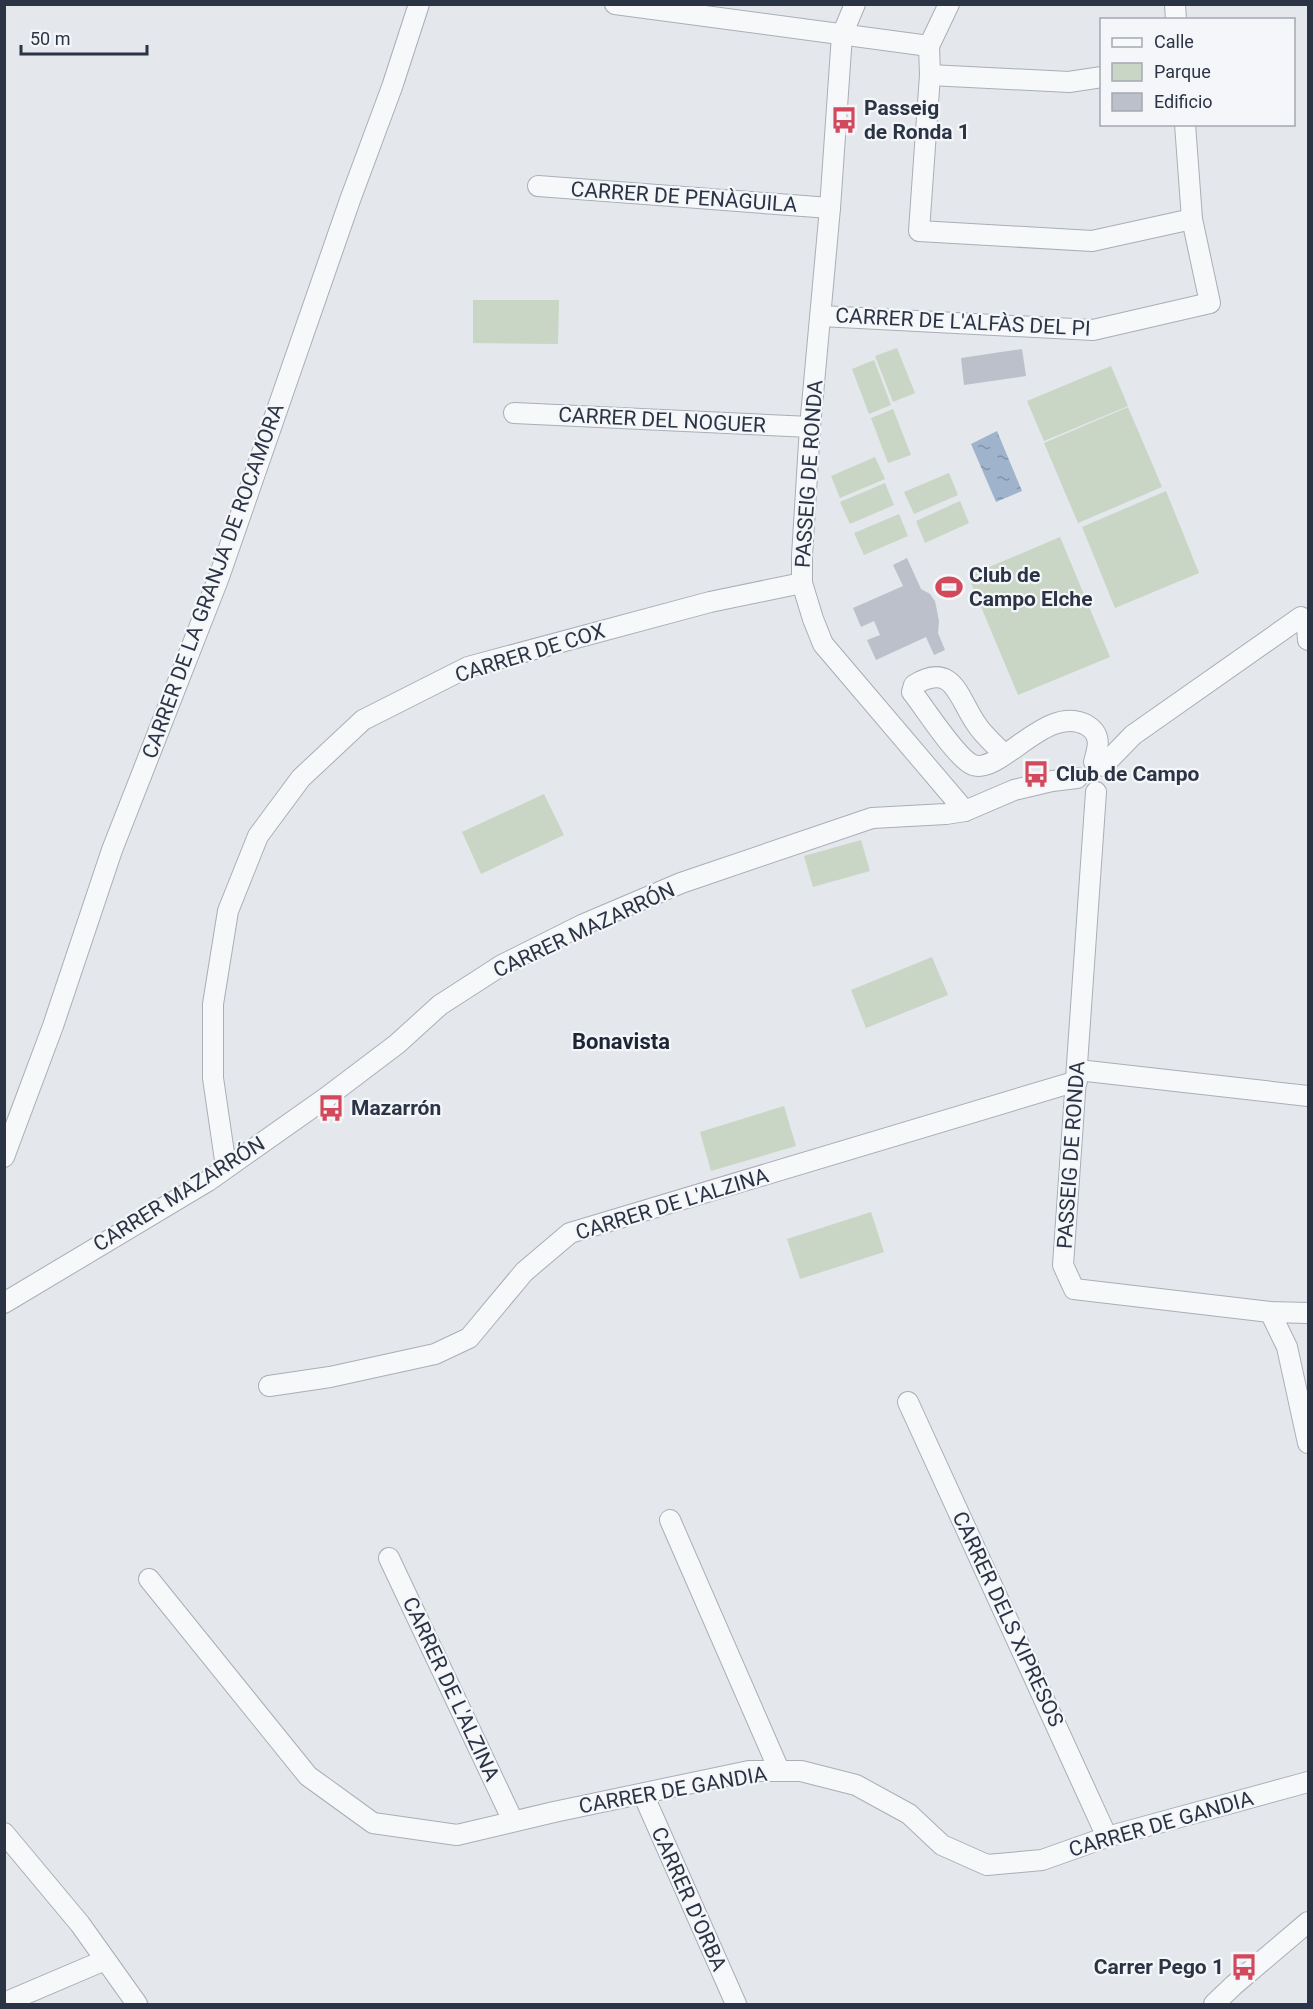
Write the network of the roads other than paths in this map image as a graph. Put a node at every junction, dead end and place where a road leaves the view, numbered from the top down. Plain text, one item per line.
1 (418, 4) edge
2 (615, 4) edge
3 (855, 4) edge
4 (949, 4) edge
5 (842, 35) junction
6 (929, 46) junction
7 (930, 75) junction
8 (1100, 77) edge
9 (1185, 126) edge
10 (538, 186) dead end
11 (830, 208) junction
12 (1192, 219) junction
13 (821, 316) junction
14 (514, 413) dead end
15 (810, 428) junction
16 (802, 583) junction
17 (1308, 640) edge
18 (1004, 754) junction
19 (1098, 764) junction
20 (1077, 778) junction
21 (1096, 792) junction
22 (965, 811) junction
23 (1077, 1076) junction
24 (1308, 1096) edge
25 (4, 1157) edge
26 (226, 1167) junction
27 (4, 1303) edge
28 (1270, 1312) junction
29 (1308, 1313) edge
30 (269, 1386) dead end
31 (908, 1402) dead end
32 (1308, 1443) edge
33 (670, 1521) dead end
34 (389, 1558) dead end
35 (149, 1579) dead end
36 (780, 1770) junction
37 (1308, 1782) edge
38 (643, 1794) junction
39 (513, 1821) junction
40 (4, 1833) edge
41 (1107, 1837) junction
42 (1308, 1922) edge
43 (105, 1960) junction
44 (14, 2002) edge
45 (137, 2004) edge
46 (736, 2004) edge
47 (1214, 2004) edge

1 - 25 street, CARRER DE LA GRANJA DE ROCAMORA
2 - 5 street
3 - 5 street, PASSEIG DE RONDA
4 - 6 street
5 - 6 street
5 - 11 street, PASSEIG DE RONDA
6 - 7 street
7 - 8 street
7 - 12 street
9 - 12 street
10 - 11 street, CARRER DE PENÀGUILA
11 - 13 street, PASSEIG DE RONDA
12 - 13 street, CARRER DE L'ALFÀS DEL PI
13 - 15 street, PASSEIG DE RONDA
14 - 15 street, CARRER DEL NOGUER
15 - 16 street, PASSEIG DE RONDA
16 - 22 street, PASSEIG DE RONDA
16 - 26 street, CARRER DE COX
17 - 19 street
18 - 18 street
18 - 19 street
19 - 20 street
19 - 21 street
20 - 21 street
20 - 22 street
21 - 23 street, PASSEIG DE RONDA
22 - 26 street, CARRER MAZARRÓN
23 - 24 street, CARRER DE L'ALZINA
23 - 28 street, PASSEIG DE RONDA
23 - 30 street, CARRER DE L'ALZINA
26 - 27 street, CARRER MAZARRÓN
28 - 29 street
28 - 32 street
31 - 41 street, CARRER DELS XIPRESOS
33 - 36 street
34 - 39 street, CARRER DE L'ALZINA
35 - 39 street, CARRER DE GANDIA
36 - 38 street, CARRER DE GANDIA
36 - 41 street, CARRER DE GANDIA
37 - 41 street, CARRER DE GANDIA
38 - 39 street, CARRER DE GANDIA
38 - 46 street, CARRER D'ORBA
40 - 43 street
42 - 47 street
43 - 44 street
43 - 45 street

